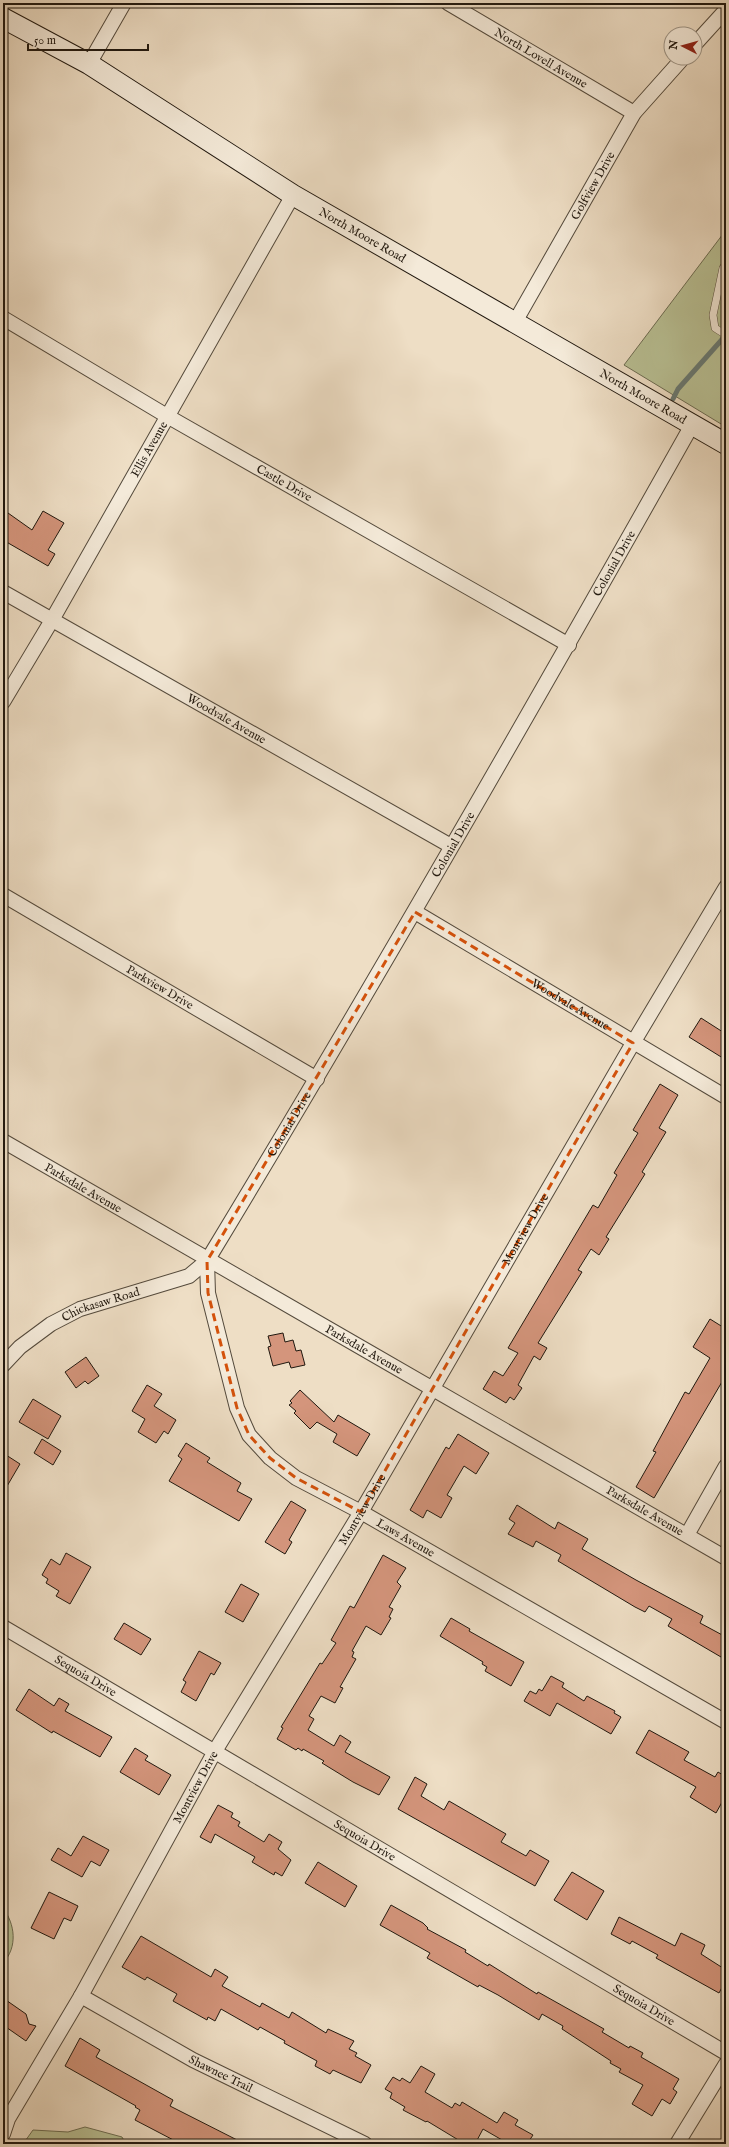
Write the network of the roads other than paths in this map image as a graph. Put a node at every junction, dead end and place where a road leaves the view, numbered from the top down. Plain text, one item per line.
1 (124, 3) edge
2 (448, 3) edge
3 (726, 10) edge
4 (3, 18) edge
5 (703, 35) edge
6 (89, 64) junction
7 (676, 66) edge
8 (634, 113) junction
9 (293, 196) junction
10 (726, 264) edge
11 (3, 318) edge
12 (515, 322) junction
13 (724, 334) edge
14 (167, 416) junction
15 (692, 425) junction
16 (726, 444) edge
17 (3, 592) edge
18 (52, 620) junction
19 (569, 645) junction
20 (3, 702) edge
21 (451, 846) junction
22 (726, 887) edge
23 (3, 895) edge
24 (415, 912) junction
25 (633, 1043) junction
26 (317, 1079) junction
27 (726, 1097) edge
28 (3, 1141) edge
29 (207, 1261) junction
30 (3, 1365) edge
31 (433, 1388) junction
32 (726, 1466) edge
33 (361, 1512) junction
34 (686, 1535) junction
35 (726, 1558) edge
36 (3, 1626) edge
37 (726, 1722) edge
38 (215, 1752) junction
39 (81, 1996) junction
40 (726, 2053) edge
41 (726, 2064) edge
42 (6, 2114) edge
43 (3, 2134) edge
44 (351, 2140) edge
45 (365, 2144) edge
46 (677, 2144) edge

1 - 6 street
2 - 8 street, North Lovell Avenue
3 - 5 street
4 - 6 main road, North Moore Road
6 - 9 main road, North Moore Road
7 - 8 street, Golfview Drive
8 - 12 street, Golfview Drive
9 - 12 main road, North Moore Road
9 - 14 street, Ellis Avenue
10 - 13 lane
11 - 14 street, Castle Drive
12 - 15 main road, North Moore Road
14 - 18 street, Ellis Avenue
14 - 19 street, Castle Drive
15 - 16 main road, North Moore Road
15 - 19 street, Colonial Drive
17 - 18 street, Woodvale Avenue
18 - 20 street, Ellis Avenue
18 - 21 street, Woodvale Avenue
19 - 21 street, Colonial Drive
21 - 24 street, Colonial Drive
22 - 25 street, Montview Drive
23 - 26 street, Parkview Drive
24 - 25 street, Woodvale Avenue
24 - 26 street, Colonial Drive
25 - 27 street, Woodvale Avenue
25 - 31 street, Montview Drive
26 - 29 street, Colonial Drive
28 - 29 street, Parksdale Avenue
29 - 30 street, Chickasaw Road
29 - 31 street, Parksdale Avenue
29 - 33 street, Laws Avenue
31 - 33 street, Montview Drive
31 - 34 street, Parksdale Avenue
32 - 34 street
33 - 37 street, Laws Avenue
33 - 38 street, Montview Drive
34 - 35 street, Parksdale Avenue
36 - 38 street, Sequoia Drive
38 - 39 street, Montview Drive
38 - 40 street, Sequoia Drive
39 - 42 street, Montview Drive
39 - 44 street, Shawnee Trail
41 - 46 street
42 - 43 street, Montview Drive
44 - 45 street, Shawnee Trail

